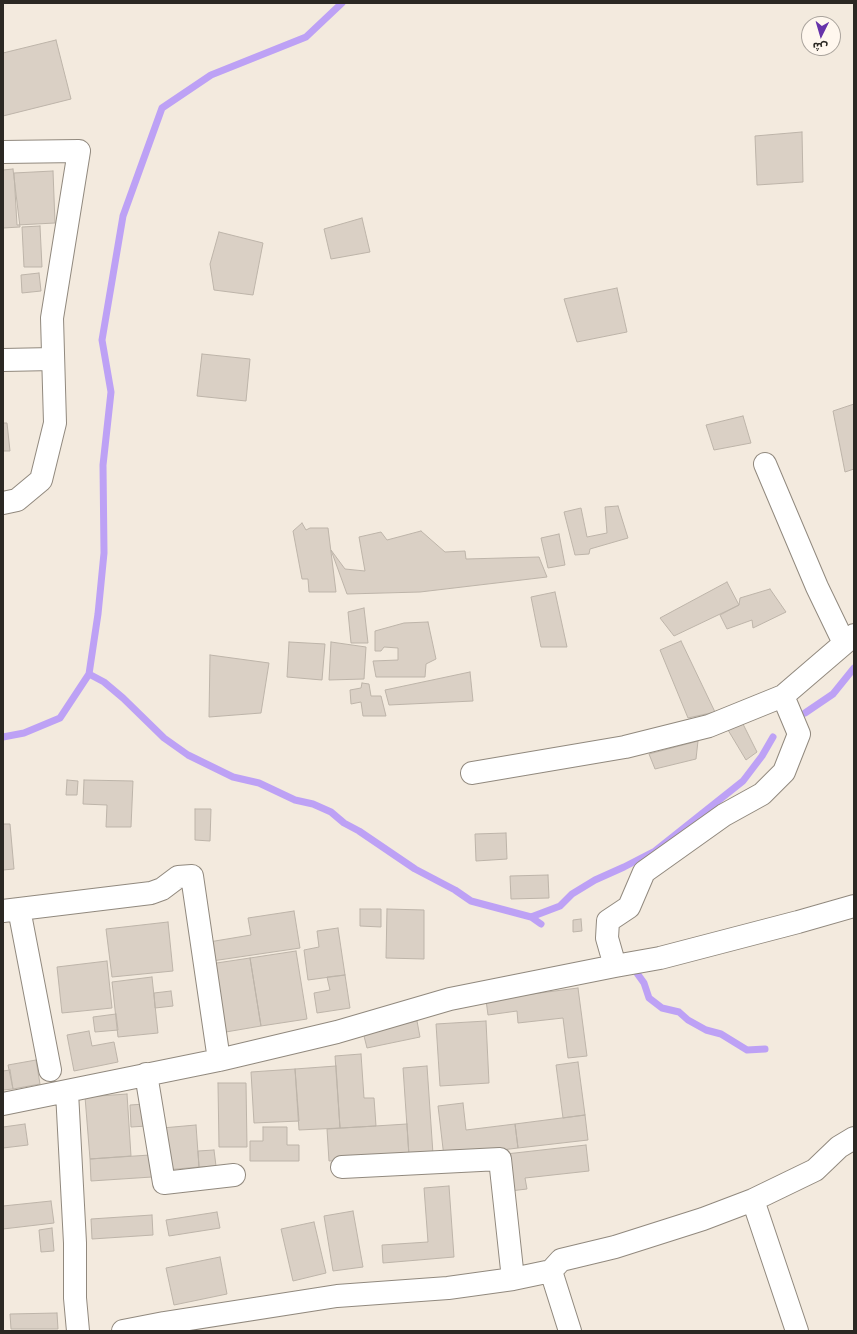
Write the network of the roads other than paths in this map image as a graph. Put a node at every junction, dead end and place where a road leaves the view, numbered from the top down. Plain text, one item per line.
1 (3, 152) edge
2 (53, 359) junction
3 (3, 360) edge
4 (765, 464) dead end
5 (3, 503) edge
6 (849, 639) edge
7 (783, 696) junction
8 (472, 773) dead end
9 (854, 906) edge
10 (11, 910) edge
11 (615, 966) junction
12 (219, 1060) junction
13 (50, 1070) dead end
14 (146, 1074) junction
15 (67, 1092) junction
16 (3, 1104) edge
17 (854, 1138) edge
18 (342, 1167) dead end
19 (234, 1175) dead end
20 (753, 1200) junction
21 (551, 1271) junction
22 (513, 1279) junction
23 (78, 1331) edge
24 (123, 1331) edge
25 (570, 1331) edge
26 (797, 1331) edge

1 - 2 street
2 - 3 street
2 - 5 street
4 - 6 street
6 - 7 street
7 - 8 street
7 - 11 street
9 - 11 street
10 - 12 street
10 - 13 street
11 - 12 street
12 - 14 street
14 - 15 street
14 - 19 street
15 - 16 street
15 - 23 street
17 - 20 street
18 - 22 street
20 - 21 street
20 - 26 street
21 - 22 street
21 - 25 street
22 - 24 street

